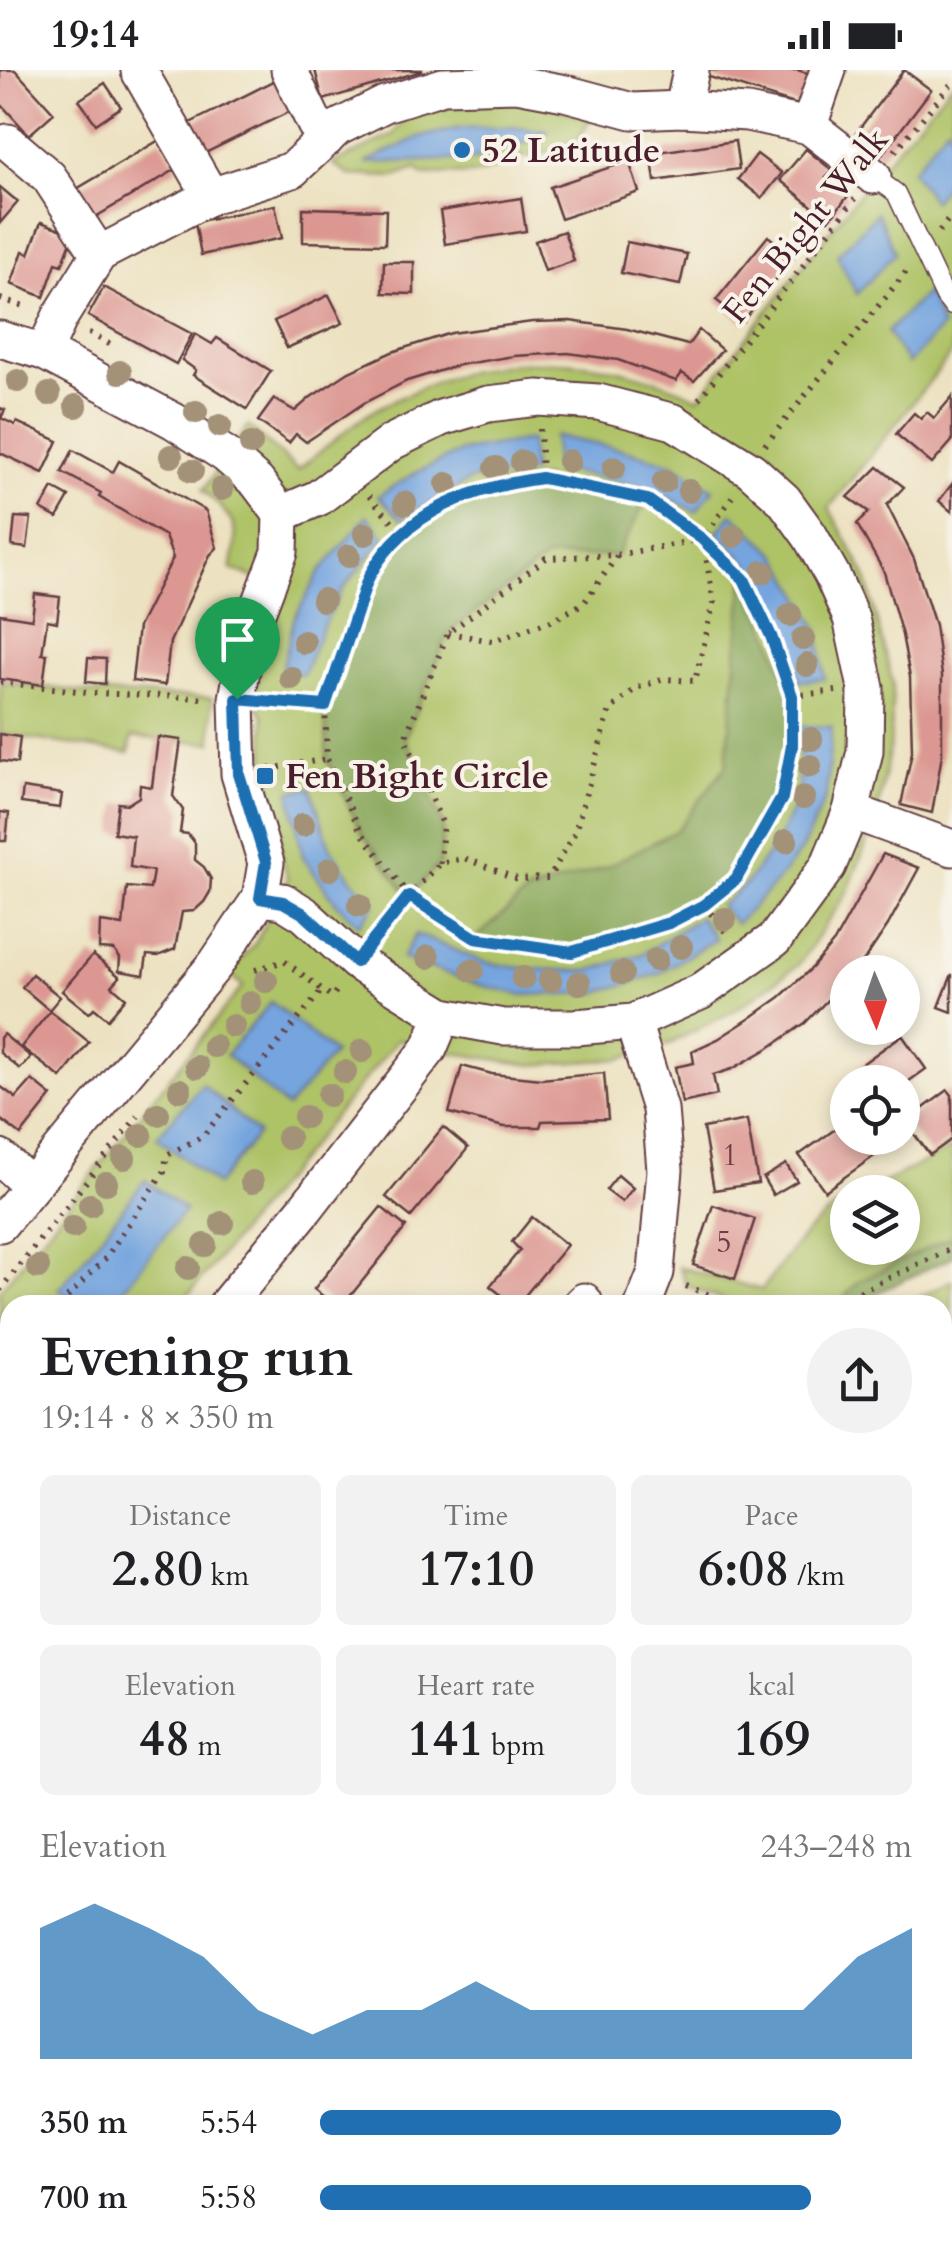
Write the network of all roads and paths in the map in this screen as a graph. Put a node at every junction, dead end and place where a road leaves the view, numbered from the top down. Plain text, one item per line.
1 (289, 70) edge
2 (690, 70) edge
3 (828, 70) edge
4 (138, 71) edge
5 (442, 78) edge
6 (565, 81) edge
7 (952, 83) edge
8 (684, 109) junction
9 (810, 126) junction
10 (326, 139) junction
11 (8, 142) dead end
12 (873, 176) junction
13 (211, 196) junction
14 (952, 215) edge
15 (924, 250) junction
16 (100, 254) junction
17 (952, 306) edge
18 (0, 339) edge
19 (44, 352) junction
20 (699, 399) dead end
21 (766, 444) dead end
22 (281, 514) junction
23 (702, 539) junction
24 (618, 555) junction
25 (448, 633) junction
26 (0, 682) edge
27 (237, 699) junction
28 (325, 706) junction
29 (326, 758) junction
30 (239, 774) junction
31 (852, 811) junction
32 (952, 848) edge
33 (440, 863) junction
34 (409, 896) junction
35 (260, 898) junction
36 (356, 962) junction
37 (250, 977) dead end
38 (322, 990) junction
39 (443, 1016) junction
40 (633, 1022) junction
41 (146, 1106) dead end
42 (0, 1158) edge
43 (31, 1185) junction
44 (0, 1224) edge
45 (952, 1249) edge
46 (649, 1289) edge
47 (0, 1290) edge
48 (70, 1295) edge
49 (234, 1295) edge
50 (682, 1295) edge
51 (853, 1295) edge

1 - 10 street
2 - 8 street
3 - 9 street
4 - 13 street
5 - 6 street
5 - 10 street
6 - 8 street
7 - 12 path, Fen Bight Walk
8 - 9 street
9 - 12 street
10 - 13 street
11 - 16 street
12 - 15 lane
12 - 20 path, Fen Bight Walk
13 - 16 street
14 - 15 path
15 - 17 lane
15 - 21 path
16 - 19 street
18 - 19 street
19 - 22 street
22 - 27 street
22 - 31 street
23 - 24 path
23 - 28 path
23 - 33 path
23 - 34 path
24 - 25 path
24 - 25 path
25 - 33 path
26 - 27 path
27 - 28 path
27 - 30 street
28 - 29 path
29 - 30 path
29 - 34 path
30 - 35 street
31 - 32 street
31 - 40 street
33 - 34 path
34 - 36 path
35 - 36 street
35 - 43 street
36 - 38 path
36 - 39 street
37 - 38 path
38 - 48 path
39 - 40 street
39 - 49 street
40 - 46 street
41 - 47 path
42 - 43 street
43 - 44 street
45 - 51 path
46 - 50 path

